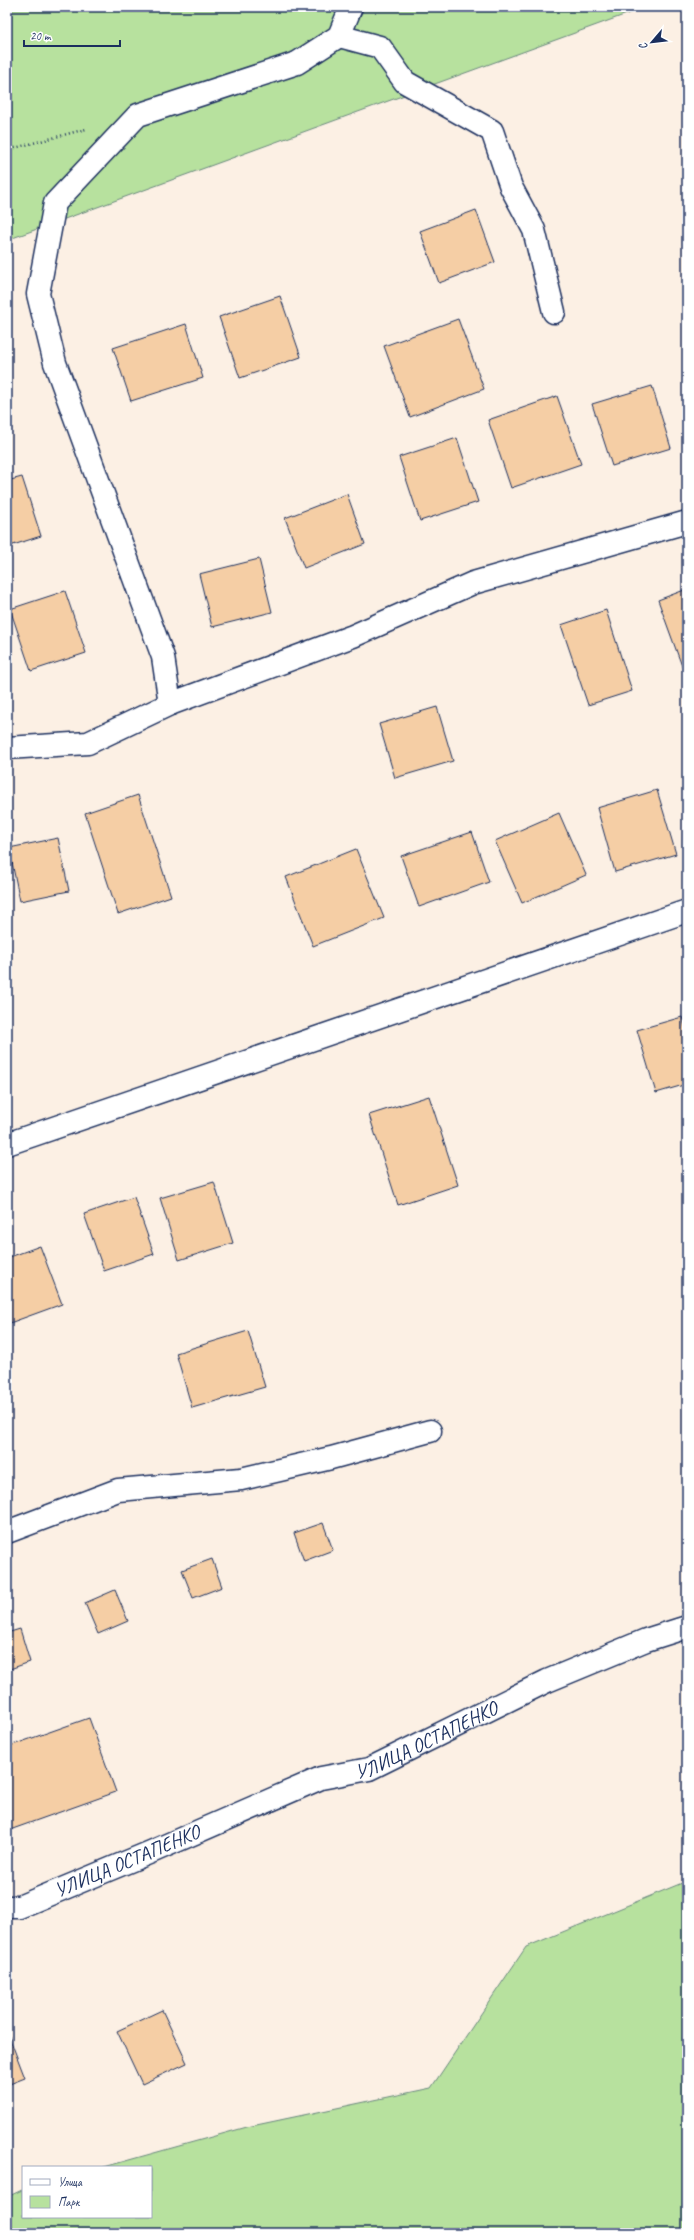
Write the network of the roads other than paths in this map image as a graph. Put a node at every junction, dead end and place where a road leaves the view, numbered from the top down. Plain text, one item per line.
1 (351, 7) edge
2 (339, 36) junction
3 (554, 312) dead end
4 (687, 522) edge
5 (170, 704) junction
6 (7, 748) edge
7 (687, 911) edge
8 (7, 1144) edge
9 (430, 1431) dead end
10 (7, 1532) edge
11 (687, 1627) edge
12 (7, 1907) edge

1 - 2 street
2 - 3 street
2 - 5 street
4 - 5 street
5 - 6 street
7 - 8 street
9 - 10 street
11 - 12 street, УЛИЦА ОСТАПЕНКО

